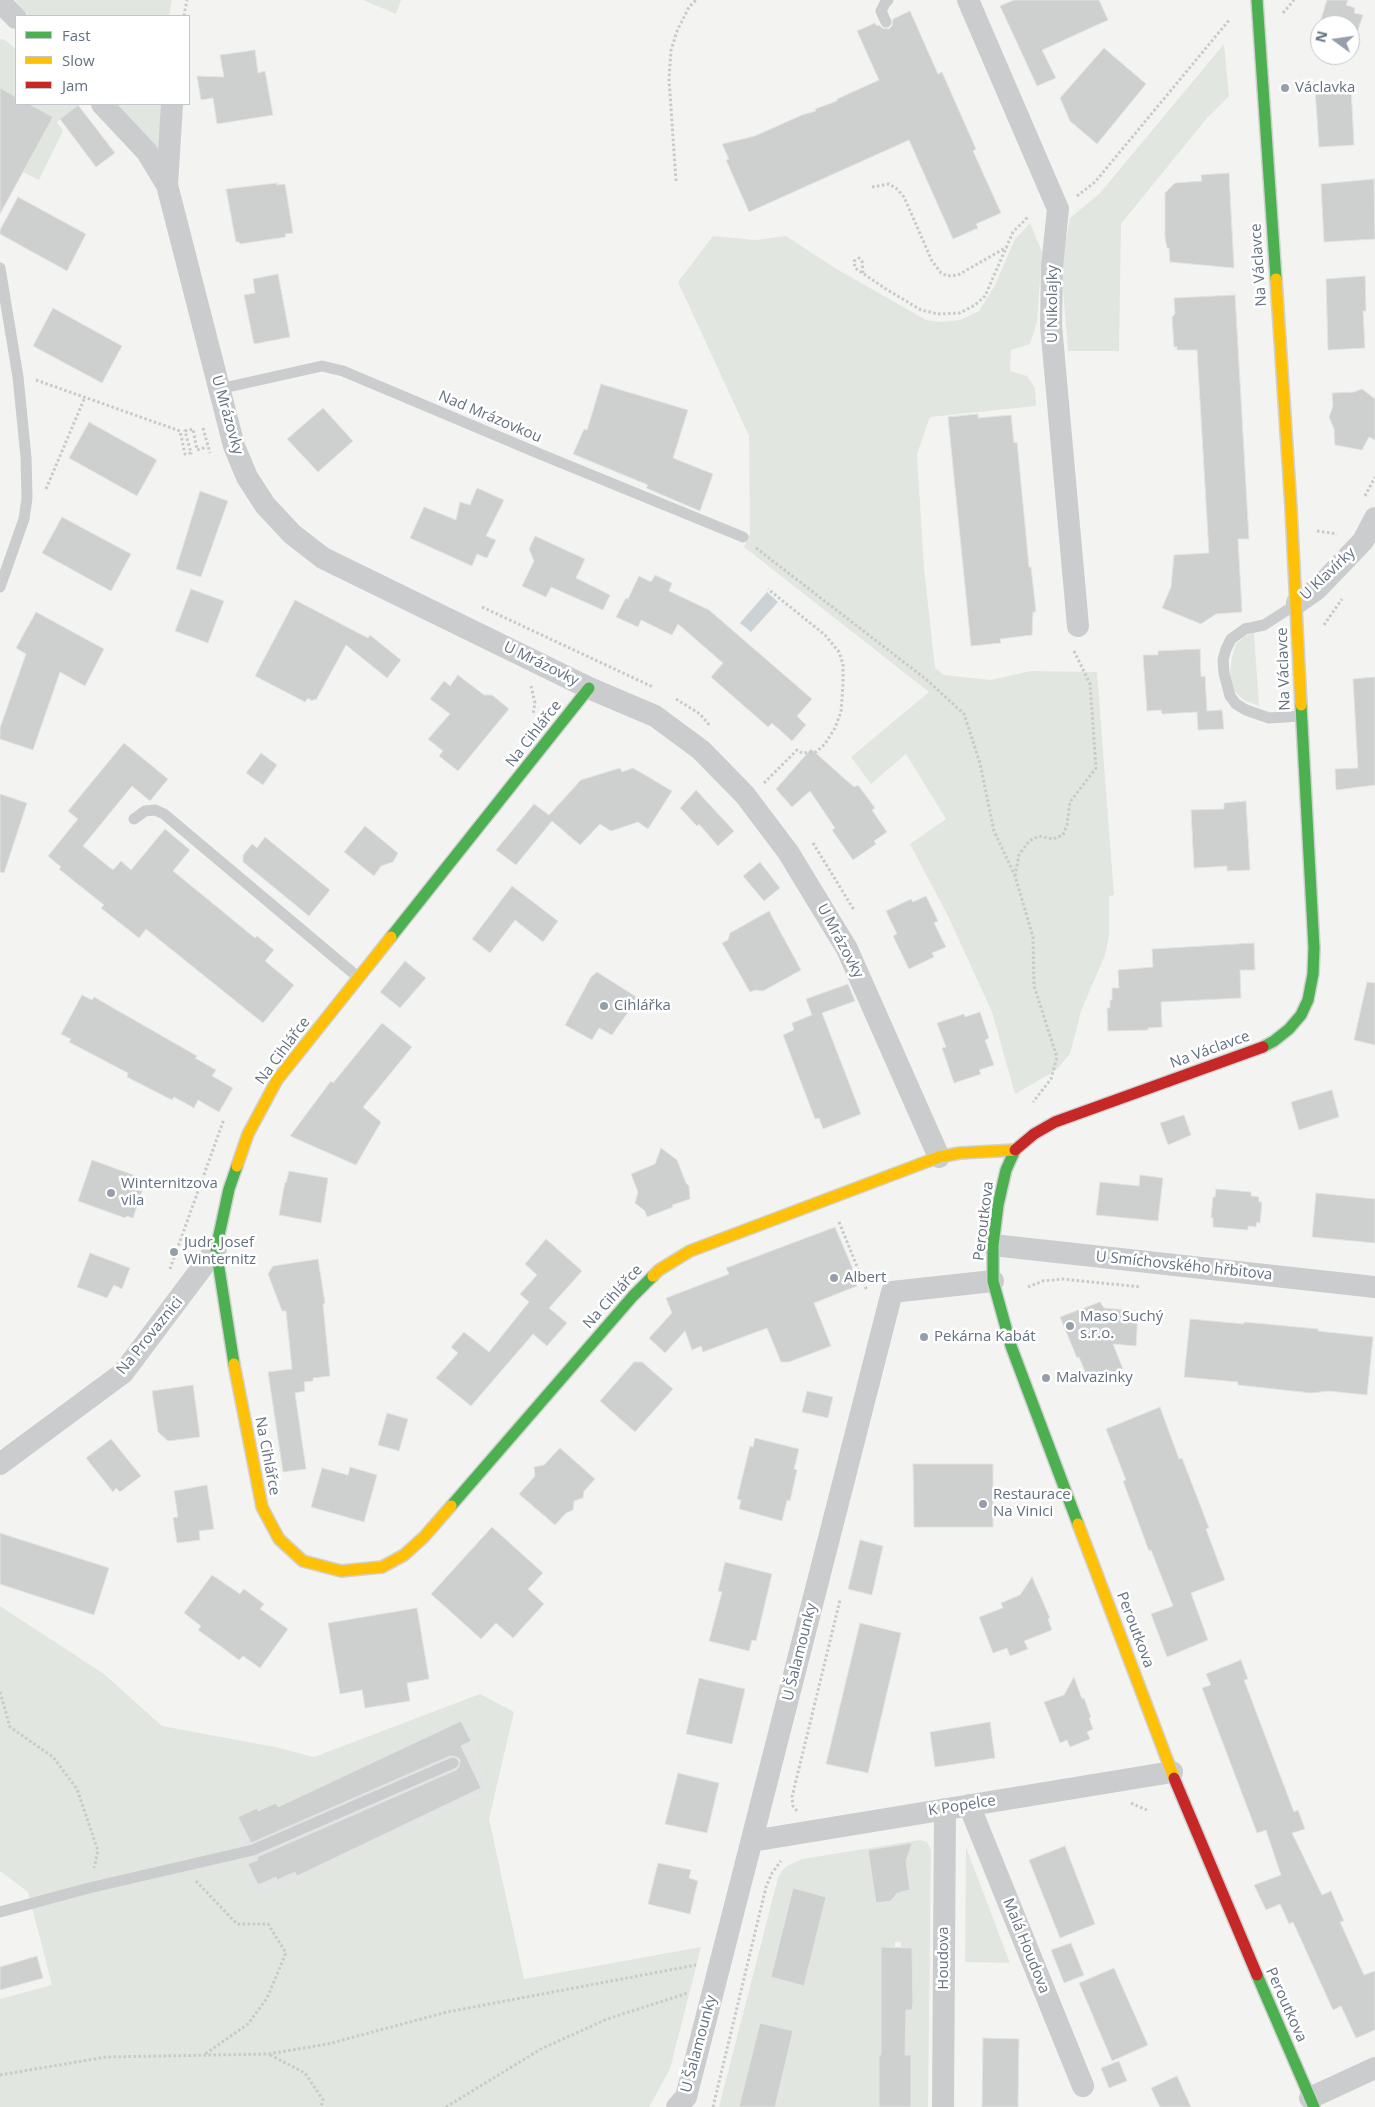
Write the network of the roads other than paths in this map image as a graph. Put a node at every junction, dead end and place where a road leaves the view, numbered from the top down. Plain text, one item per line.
1 (888, 0) edge
2 (968, 0) edge
3 (1257, 0) edge
4 (0, 2) edge
5 (15, 17) edge
6 (886, 22) dead end
7 (103, 105) edge
8 (172, 105) edge
9 (167, 185) junction
10 (0, 268) edge
11 (219, 389) junction
12 (1375, 518) edge
13 (742, 537) road end
14 (0, 587) edge
15 (1297, 604) junction
16 (1078, 626) road end
17 (589, 688) junction
18 (1301, 716) junction
19 (134, 819) dead end
20 (359, 978) junction
21 (1015, 1150) junction
22 (939, 1157) junction
23 (993, 1245) junction
24 (216, 1250) junction
25 (993, 1281) junction
26 (1375, 1287) edge
27 (0, 1464) edge
28 (453, 1763) dead end
29 (1172, 1772) junction
30 (969, 1805) junction
31 (945, 1809) junction
32 (752, 1841) junction
33 (0, 1912) edge
34 (1375, 2068) edge
35 (1083, 2086) dead end
36 (1312, 2102) edge
37 (683, 2104) edge
38 (943, 2107) edge

1 - 6 lane
2 - 16 street, U Nikolajky
3 - 15 street, Na Václavce
4 - 5 street
7 - 9 street, U Mrázovky
8 - 9 street, U Mrázovky
9 - 11 street, U Mrázovky
10 - 14 lane
11 - 13 lane, Nad Mrázovkou
11 - 17 street, U Mrázovky
12 - 15 street, U Klavírky
15 - 18 street, Na Václavce
15 - 18 lane
17 - 20 street, Na Cihlářce
17 - 22 street, U Mrázovky
18 - 21 street, Na Václavce
19 - 20 lane
20 - 24 street, Na Cihlářce
21 - 22 street, Na Cihlářce
21 - 23 street, Peroutkova
22 - 24 street, Na Cihlářce
23 - 25 street, Peroutkova
23 - 26 street, U Smíchovského hřbitova
24 - 27 street, Na Provaznici
25 - 29 street, Peroutkova
25 - 32 street, U Šalamounky
28 - 33 lane
29 - 30 street, K Popelce
29 - 36 street, Peroutkova
30 - 31 street, K Popelce
30 - 35 street, Malá Houdova
31 - 32 street, K Popelce
31 - 38 street, Houdova
32 - 37 street, U Šalamounky
34 - 36 street

